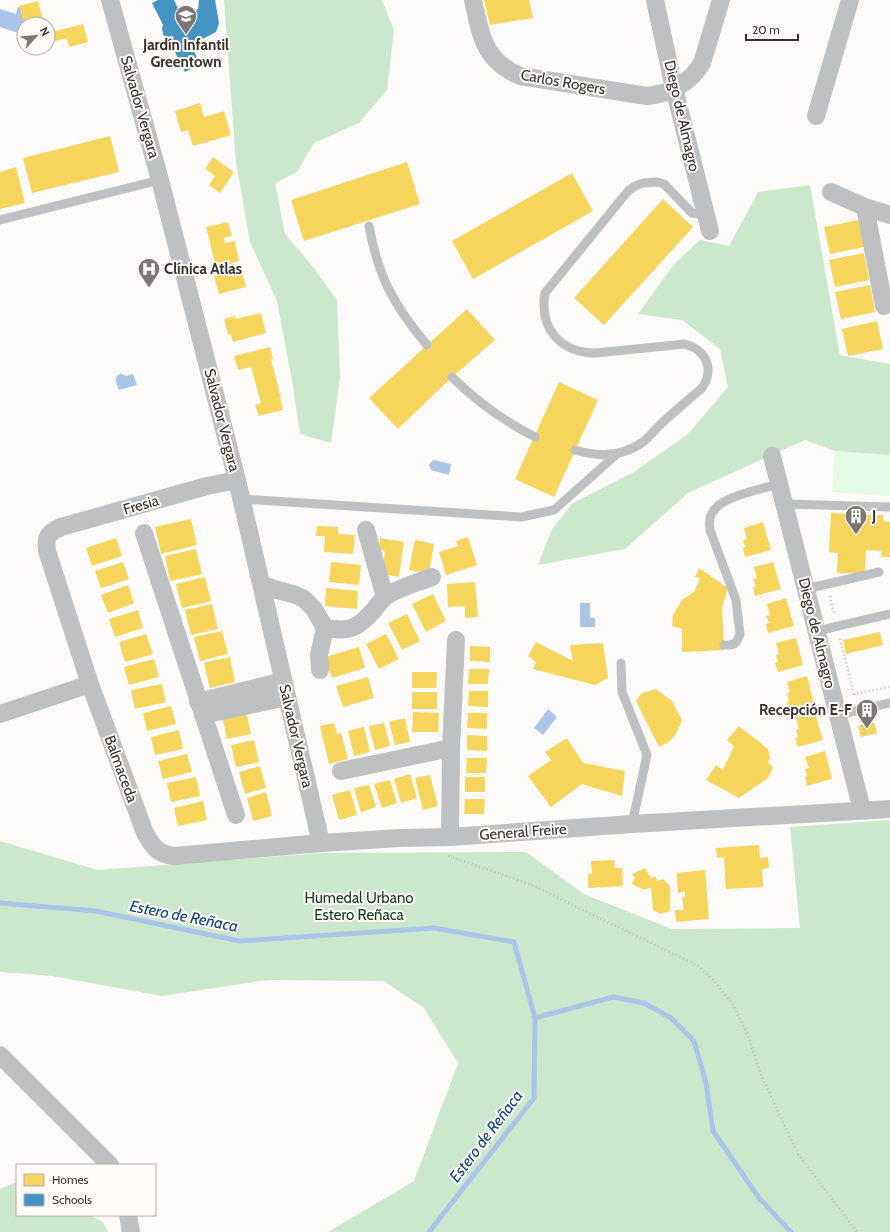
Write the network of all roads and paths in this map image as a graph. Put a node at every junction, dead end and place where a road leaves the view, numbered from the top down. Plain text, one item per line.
1 (110, 0) edge
2 (473, 0) edge
3 (655, 0) edge
4 (722, 0) edge
5 (850, 0) edge
6 (674, 88) junction
7 (816, 116) dead end
8 (160, 180) junction
9 (831, 192) dead end
10 (865, 207) junction
11 (890, 215) edge
12 (0, 220) edge
13 (708, 223) joint
14 (369, 226) dead end
15 (884, 306) dead end
16 (426, 345) dead end
17 (452, 377) dead end
18 (535, 437) dead end
19 (575, 450) dead end
20 (618, 453) junction
21 (772, 456) dead end
22 (237, 480) junction
23 (780, 484) junction
24 (241, 499) junction
25 (785, 504) junction
26 (890, 507) edge
27 (366, 530) dead end
28 (144, 533) dead end
29 (48, 536) joint
30 (878, 572) dead end
31 (432, 577) dead end
32 (261, 584) junction
33 (806, 589) junction
34 (385, 597) junction
35 (890, 614) edge
36 (325, 628) junction
37 (817, 631) junction
38 (456, 640) dead end
39 (724, 645) dead end
40 (621, 663) dead end
41 (320, 670) dead end
42 (90, 684) junction
43 (285, 689) junction
44 (890, 704) edge
45 (201, 709) junction
46 (0, 714) edge
47 (838, 715) junction
48 (451, 748) junction
49 (341, 771) dead end
50 (890, 809) edge
51 (862, 810) junction
52 (236, 815) dead end
53 (632, 824) junction
54 (450, 837) junction
55 (321, 843) junction
56 (157, 851) joint
57 (444, 854) dead end
58 (0, 1055) edge
59 (109, 1164) edge
60 (128, 1216) edge
61 (131, 1232) edge
62 (857, 1232) edge

1 - 8 street, Salvador Vergara
2 - 6 street, Carlos Rogers
3 - 6 street, Diego de Almagro
4 - 6 street, Carlos Rogers
5 - 7 street
6 - 13 street, Diego de Almagro
8 - 12 lane
8 - 22 street, Salvador Vergara
9 - 10 street
10 - 11 street
10 - 15 street
13 - 20 lane
14 - 16 lane
17 - 18 lane
19 - 20 lane
20 - 24 lane
21 - 23 street, Diego de Almagro
22 - 24 street, Salvador Vergara
22 - 29 street, Fresia
23 - 25 street, Diego de Almagro
23 - 39 lane
24 - 32 street, Salvador Vergara
25 - 26 lane
25 - 33 street, Diego de Almagro
27 - 34 street
28 - 45 street
29 - 42 street, Balmaceda
30 - 33 lane
31 - 34 street
32 - 36 street
32 - 43 street, Salvador Vergara
33 - 37 street, Diego de Almagro
34 - 36 street
35 - 37 lane
36 - 41 street
37 - 47 street, Diego de Almagro
38 - 48 street
40 - 53 lane
42 - 46 street
42 - 56 street, Balmaceda
43 - 45 street
43 - 55 street, Salvador Vergara
44 - 47 lane
45 - 52 street
47 - 51 street, Diego de Almagro
48 - 49 street
48 - 54 street
50 - 51 street, General Freire
51 - 53 street, General Freire
53 - 54 street, General Freire
54 - 55 street, General Freire
55 - 56 street, General Freire
57 - 62 path
58 - 59 street
60 - 61 street

